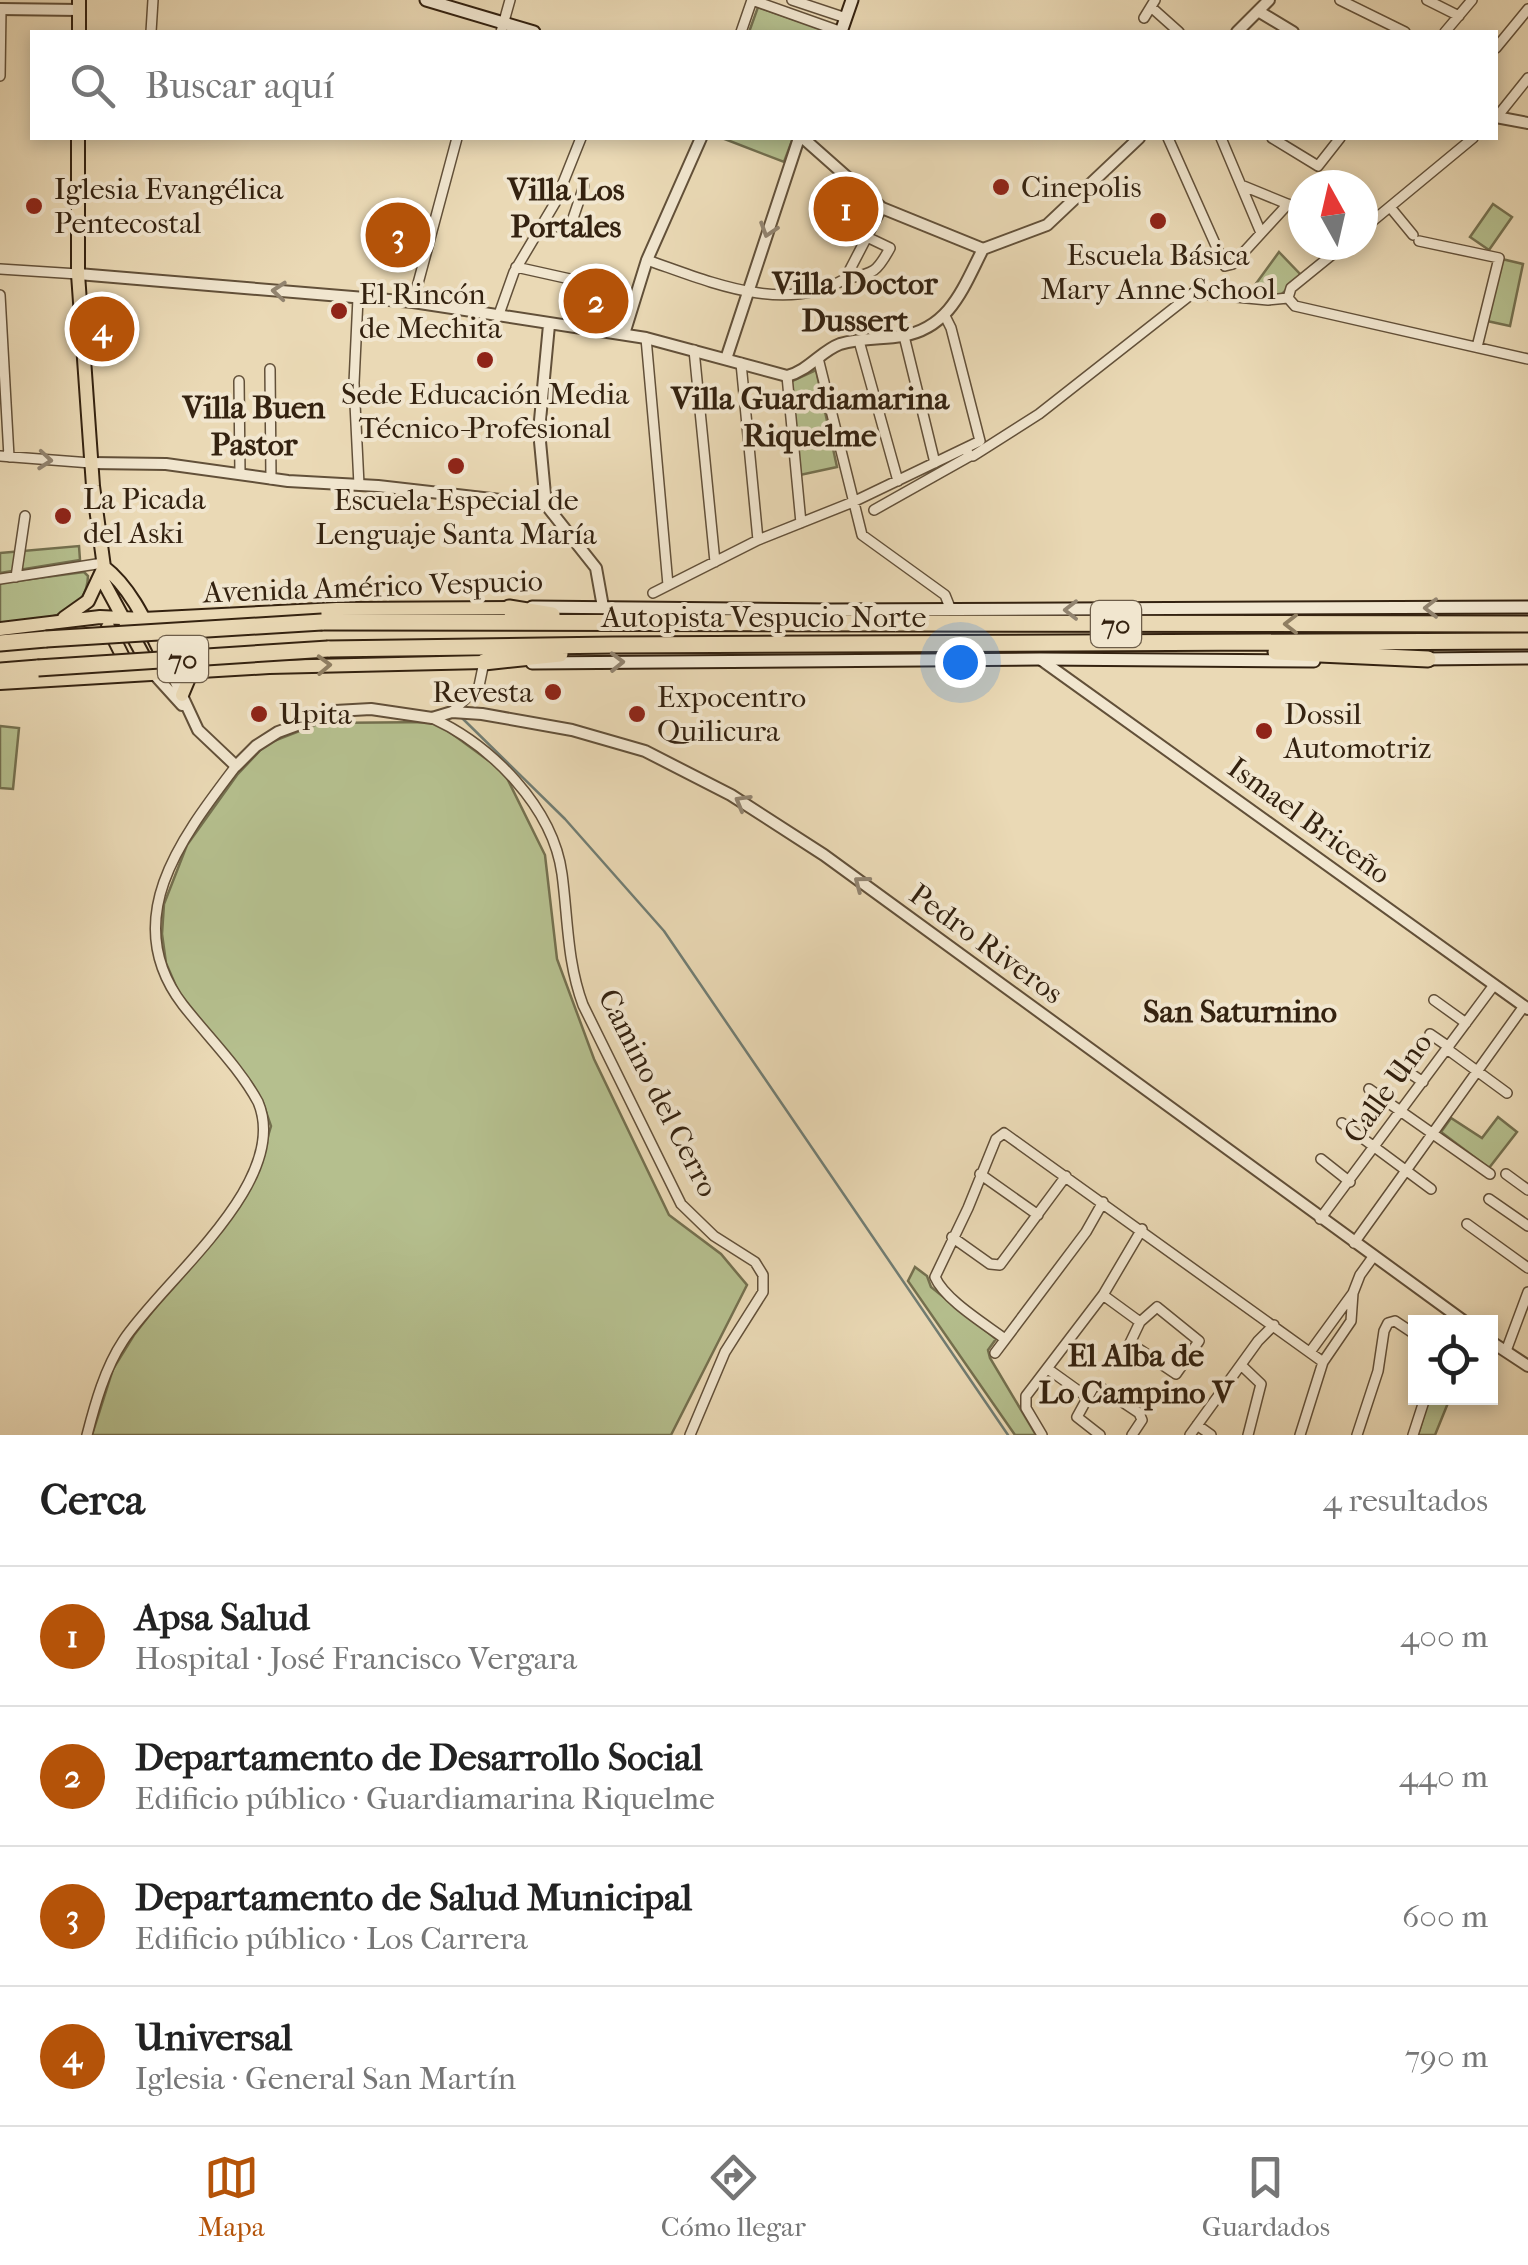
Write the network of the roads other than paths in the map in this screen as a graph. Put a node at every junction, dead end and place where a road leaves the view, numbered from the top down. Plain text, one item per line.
1 (22, 0) edge
2 (152, 0) edge
3 (426, 0) edge
4 (510, 0) edge
5 (752, 0) edge
6 (852, 0) edge
7 (1269, 0) edge
8 (1340, 0) edge
9 (1427, 0) edge
10 (1472, 0) edge
11 (795, 1) edge
12 (1153, 4) edge
13 (79, 5) edge
14 (3, 9) edge
15 (1528, 9) edge
16 (1258, 11) junction
17 (794, 15) junction
18 (1459, 16) junction
19 (846, 18) junction
20 (1144, 18) dead end
21 (504, 27) edge
22 (78, 30) edge
23 (151, 30) edge
24 (742, 30) edge
25 (836, 30) edge
26 (843, 30) edge
27 (1177, 30) edge
28 (1239, 30) edge
29 (1290, 30) edge
30 (1400, 30) edge
31 (1446, 30) edge
32 (1498, 46) edge
33 (0, 76) edge
34 (1528, 78) edge
35 (1498, 115) edge
36 (1498, 117) edge
37 (1528, 123) edge
38 (78, 140) edge
39 (456, 140) edge
40 (580, 140) edge
41 (700, 140) edge
42 (800, 140) edge
43 (803, 140) edge
44 (1136, 140) edge
45 (1169, 140) edge
46 (1221, 140) edge
47 (1275, 140) edge
48 (1338, 140) edge
49 (1471, 140) edge
50 (565, 179) junction
51 (1241, 185) junction
52 (1288, 204) joint
53 (882, 208) junction
54 (1390, 208) junction
55 (1378, 218) edge
56 (544, 223) junction
57 (569, 230) junction
58 (1261, 233) junction
59 (582, 234) dead end
60 (867, 237) junction
61 (984, 249) junction
62 (647, 260) junction
63 (1326, 260) edge
64 (516, 267) junction
65 (0, 269) edge
66 (78, 274) junction
67 (570, 279) dead end
68 (845, 279) junction
69 (748, 292) junction
70 (0, 295) edge
71 (358, 298) junction
72 (1288, 298) junction
73 (412, 302) junction
74 (944, 316) junction
75 (498, 317) junction
76 (549, 325) junction
77 (624, 334) junction
78 (904, 336) junction
79 (646, 338) junction
80 (859, 341) junction
81 (1476, 347) junction
82 (694, 350) junction
83 (726, 358) junction
84 (818, 358) junction
85 (1528, 359) edge
86 (741, 363) junction
87 (270, 369) dead end
88 (787, 376) junction
89 (239, 380) dead end
90 (968, 452) junction
91 (5, 456) edge
92 (91, 462) junction
93 (935, 463) junction
94 (240, 474) junction
95 (271, 479) junction
96 (898, 481) junction
97 (359, 485) junction
98 (853, 502) junction
99 (546, 505) junction
100 (874, 510) dead end
101 (24, 516) dead end
102 (801, 523) junction
103 (758, 540) junction
104 (714, 562) junction
105 (102, 569) junction
106 (16, 577) junction
107 (0, 579) edge
108 (668, 586) junction
109 (653, 593) dead end
110 (602, 607) junction
111 (1528, 607) edge
112 (510, 608) junction
113 (952, 610) junction
114 (100, 617) junction
115 (123, 618) junction
116 (171, 618) junction
117 (144, 619) junction
118 (58, 622) junction
119 (1528, 624) edge
120 (625, 625) junction
121 (0, 628) edge
122 (1528, 641) edge
123 (0, 643) edge
124 (612, 644) junction
125 (1203, 644) junction
126 (1528, 658) edge
127 (1040, 659) junction
128 (1067, 659) junction
129 (1428, 659) junction
130 (484, 662) junction
131 (192, 670) junction
132 (0, 671) edge
133 (170, 672) junction
134 (152, 673) junction
135 (130, 674) junction
136 (1061, 674) junction
137 (0, 683) edge
138 (184, 702) junction
139 (452, 712) junction
140 (432, 718) junction
141 (236, 766) junction
142 (1494, 985) junction
143 (1434, 1000) dead end
144 (1526, 1008) edge
145 (1466, 1023) junction
146 (1430, 1034) dead end
147 (1448, 1048) junction
148 (1398, 1065) dead end
149 (1477, 1071) junction
150 (1423, 1082) junction
151 (1369, 1089) dead end
152 (1507, 1094) dead end
153 (1401, 1112) junction
154 (1342, 1122) dead end
155 (1432, 1134) junction
156 (1376, 1148) junction
157 (1320, 1159) dead end
158 (1406, 1170) junction
159 (980, 1174) junction
160 (1490, 1174) dead end
161 (1506, 1174) dead end
162 (1066, 1176) junction
163 (1350, 1182) junction
164 (1432, 1188) dead end
165 (1528, 1190) edge
166 (1489, 1198) dead end
167 (1106, 1204) junction
168 (1038, 1215) junction
169 (1320, 1219) junction
170 (1467, 1224) dead end
171 (1528, 1226) edge
172 (1145, 1231) junction
173 (952, 1237) junction
174 (1354, 1243) junction
175 (1373, 1257) junction
176 (1527, 1264) edge
177 (1354, 1292) junction
178 (1528, 1292) edge
179 (1103, 1295) junction
180 (1455, 1315) edge
181 (1140, 1322) junction
182 (1271, 1322) junction
183 (1408, 1330) edge
184 (1322, 1337) junction
185 (1005, 1339) junction
186 (1498, 1346) edge
187 (1335, 1347) junction
188 (1506, 1351) junction
189 (995, 1353) dead end
190 (1317, 1357) junction
191 (1241, 1365) junction
192 (1528, 1366) edge
193 (1048, 1369) junction
194 (1087, 1397) junction
195 (1424, 1405) edge
196 (1197, 1425) junction
197 (87, 1435) edge
198 (690, 1435) edge
199 (1042, 1435) edge
200 (1100, 1435) edge
201 (1132, 1435) edge
202 (1190, 1435) edge
203 (1211, 1435) edge
204 (1248, 1435) edge
205 (1300, 1435) edge
206 (1357, 1435) edge
207 (1414, 1435) edge

1 - 14 street
2 - 23 street
3 - 21 main road
4 - 21 street
5 - 17 street
5 - 24 street
6 - 19 main road
7 - 16 street
8 - 30 street
9 - 18 street
10 - 18 street
11 - 17 street
11 - 19 street
12 - 20 street
12 - 27 street
13 - 14 street
13 - 22 main road
14 - 33 street
15 - 32 street
16 - 28 street
16 - 29 street
17 - 25 street
18 - 31 street
19 - 26 main road
34 - 35 street
36 - 37 street
38 - 66 main road
39 - 73 street
40 - 50 street
41 - 62 street
42 -> 69 street
43 - 53 street
44 - 61 street
45 - 58 street
46 - 51 street
47 - 48 street
49 - 54 street
50 - 56 street
50 - 57 street
51 - 52 street
51 - 58 street
52 - 58 street
53 - 60 street
53 - 61 street
54 - 55 street
54 - 81 street
56 - 57 street
56 - 64 street
57 - 59 street
60 - 68 street
60 - 68 street
61 - 74 street
62 - 69 street
62 - 77 street
63 - 72 street
64 - 67 street
64 - 75 street
65 - 66 street
71 -> 66 street
66 - 92 main road
68 - 69 street
69 - 83 street
70 - 91 street
71 - 73 street
71 - 97 street
72 - 81 street
72 - 90 street
73 - 75 street
74 - 78 street
74 - 90 street
75 - 76 street
76 - 77 street
76 - 99 street
77 - 79 street
78 - 80 street
78 - 93 street
79 - 82 street
79 - 108 street
80 - 84 street
80 - 96 street
81 - 85 street
82 - 83 street
82 - 104 street
83 - 86 street
84 - 88 street
84 - 98 street
86 - 88 street
86 - 103 street
87 - 95 street
88 - 102 street
89 - 94 street
90 - 93 street
90 - 100 street
91 -> 92 street
92 - 94 street
92 - 105 main road
93 - 96 street
94 - 95 street
95 - 97 street
96 - 98 street
97 - 99 street
98 - 102 street
98 - 113 street
99 - 110 street
101 - 106 street
102 - 103 street
103 - 104 street
104 - 108 street
105 - 106 street
105 - 115 main road
105 - 117 main road
105 - 118 main road
106 - 107 street
108 - 109 street
110 - 112 main road, Avenida Américo Vespucio
110 - 113 main road, Avenida Américo Vespucio
111 -> 113 main road, Avenida Américo Vespucio
112 - 116 main road, Avenida Américo Vespucio
112 - 120 highway
114 - 115 main road, Avenida Américo Vespucio
114 - 118 main road, Avenida Américo Vespucio
114 - 135 main road
115 - 117 main road, Avenida Américo Vespucio
115 - 134 main road
116 - 117 main road, Avenida Américo Vespucio
116 - 131 main road
117 - 133 main road
118 - 121 main road, Avenida Américo Vespucio
119 -> 120 highway, Autopista Vespucio Norte / 70
120 - 123 highway, Autopista Vespucio Norte / 70, bridge
122 - 125 highway, Autopista Vespucio Norte / 70
124 - 125 highway, Autopista Vespucio Norte / 70
124 - 130 highway
124 - 132 highway, Autopista Vespucio Norte / 70, bridge
125 - 129 highway
126 - 129 main road
127 - 128 main road
130 -> 127 main road
127 - 136 street, Ismael Briceño
128 - 129 main road
128 - 136 street
131 -> 130 main road
130 - 139 street
131 - 133 main road
131 - 138 main road
133 - 134 main road
133 - 138 street
134 - 135 main road
134 - 138 street
135 - 137 main road
136 - 142 street, Ismael Briceño
138 - 141 street
139 - 140 street, Pedro Riveros
169 -> 139 street, Pedro Riveros
140 - 141 street
140 - 198 street, Camino del Cerro
141 - 197 street
142 - 144 street, Ismael Briceño
142 - 145 street, Calle Uno
143 - 145 street
144 - 149 street
145 - 147 street, Calle Uno
146 - 147 street
147 - 149 street
147 - 150 street, Calle Uno
148 - 150 street
149 - 152 street
149 - 155 street
150 - 153 street, Calle Uno
151 - 153 street
153 - 155 street
153 - 156 street, Calle Uno
154 - 156 street
155 - 158 street
155 - 160 street
156 - 158 street
156 - 163 street, Calle Uno
157 - 163 street
158 - 164 street
158 - 174 street
159 - 162 street
159 - 168 street
159 - 173 street
161 - 165 street
162 - 167 street
162 - 168 street
163 - 169 street, Calle Uno
166 - 171 street
167 - 172 street
167 - 185 street
168 - 173 street
169 - 174 street, Pedro Riveros
170 - 176 street
172 - 179 street
172 - 182 street
173 - 185 street
174 - 175 street, Pedro Riveros
175 - 177 street
175 - 180 street, Pedro Riveros
177 - 184 street
177 - 187 street
178 - 188 street
179 - 181 street
179 - 193 street
181 - 181 street
182 - 190 street
182 - 191 street
183 - 206 street
184 - 187 street
184 - 190 street
185 - 189 street
186 - 188 street
187 - 190 street
188 - 192 street
190 - 205 street
191 - 196 street
191 - 204 street
193 - 194 street
193 - 199 street
194 - 200 street
194 - 201 street
195 - 207 street
196 - 202 street
196 - 203 street

